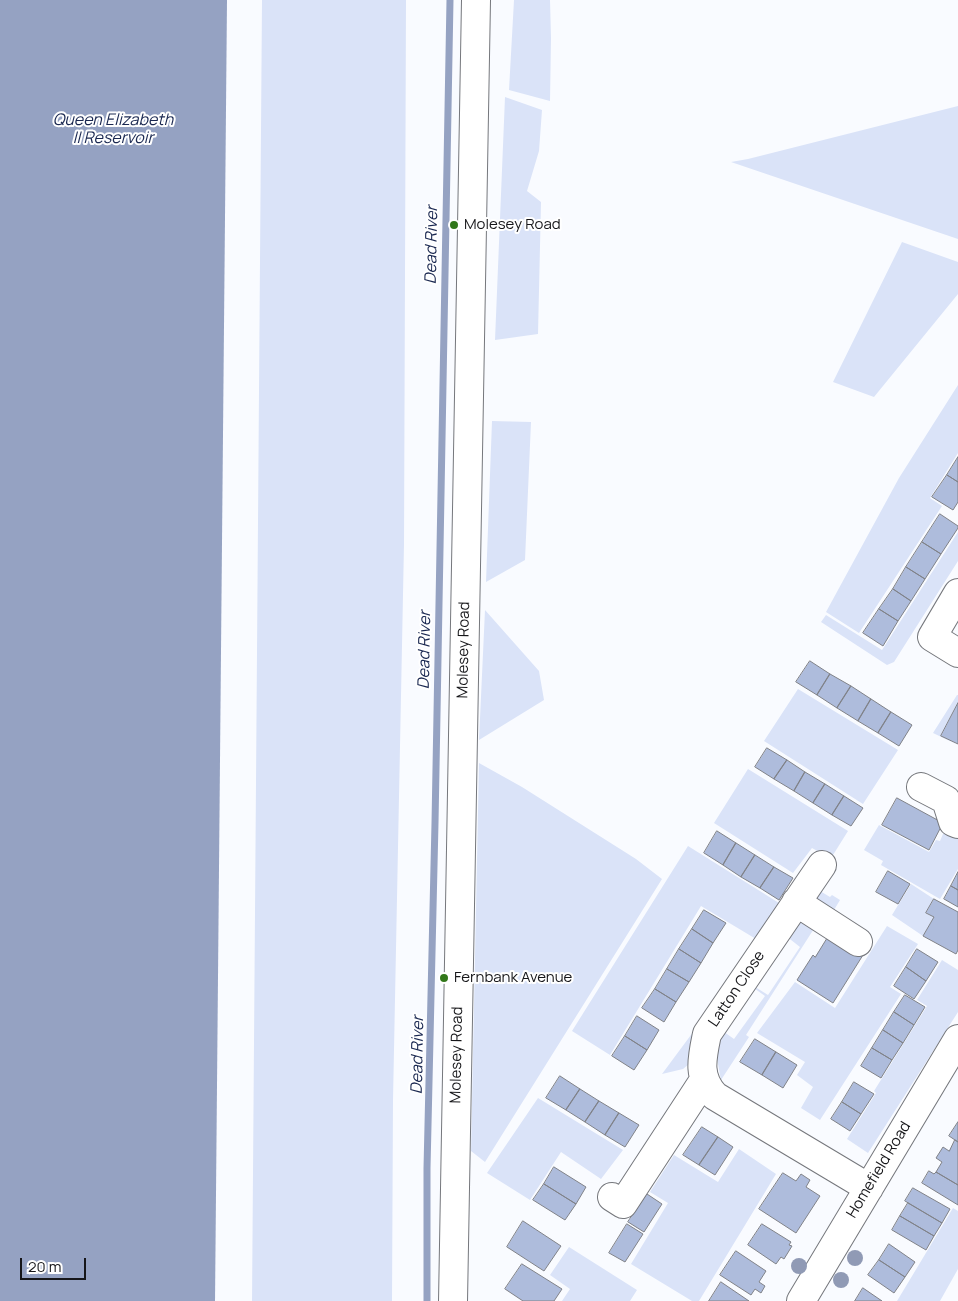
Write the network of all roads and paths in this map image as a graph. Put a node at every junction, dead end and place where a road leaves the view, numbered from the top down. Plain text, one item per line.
1 (476, 0) edge
2 (958, 593) edge
3 (958, 653) edge
4 (921, 787) dead end
5 (958, 824) edge
6 (822, 865) dead end
7 (796, 902) junction
8 (858, 942) dead end
9 (958, 1039) edge
10 (704, 1080) junction
11 (869, 1188) junction
12 (612, 1197) dead end
13 (453, 1301) edge
14 (801, 1301) edge

1 - 13 street, Molesey Road
2 - 3 street
4 - 5 street
6 - 7 street, Latton Close
7 - 8 street
7 - 10 street, Latton Close
9 - 11 street, Homefield Road
10 - 11 street
10 - 12 street
11 - 14 street, Homefield Road

